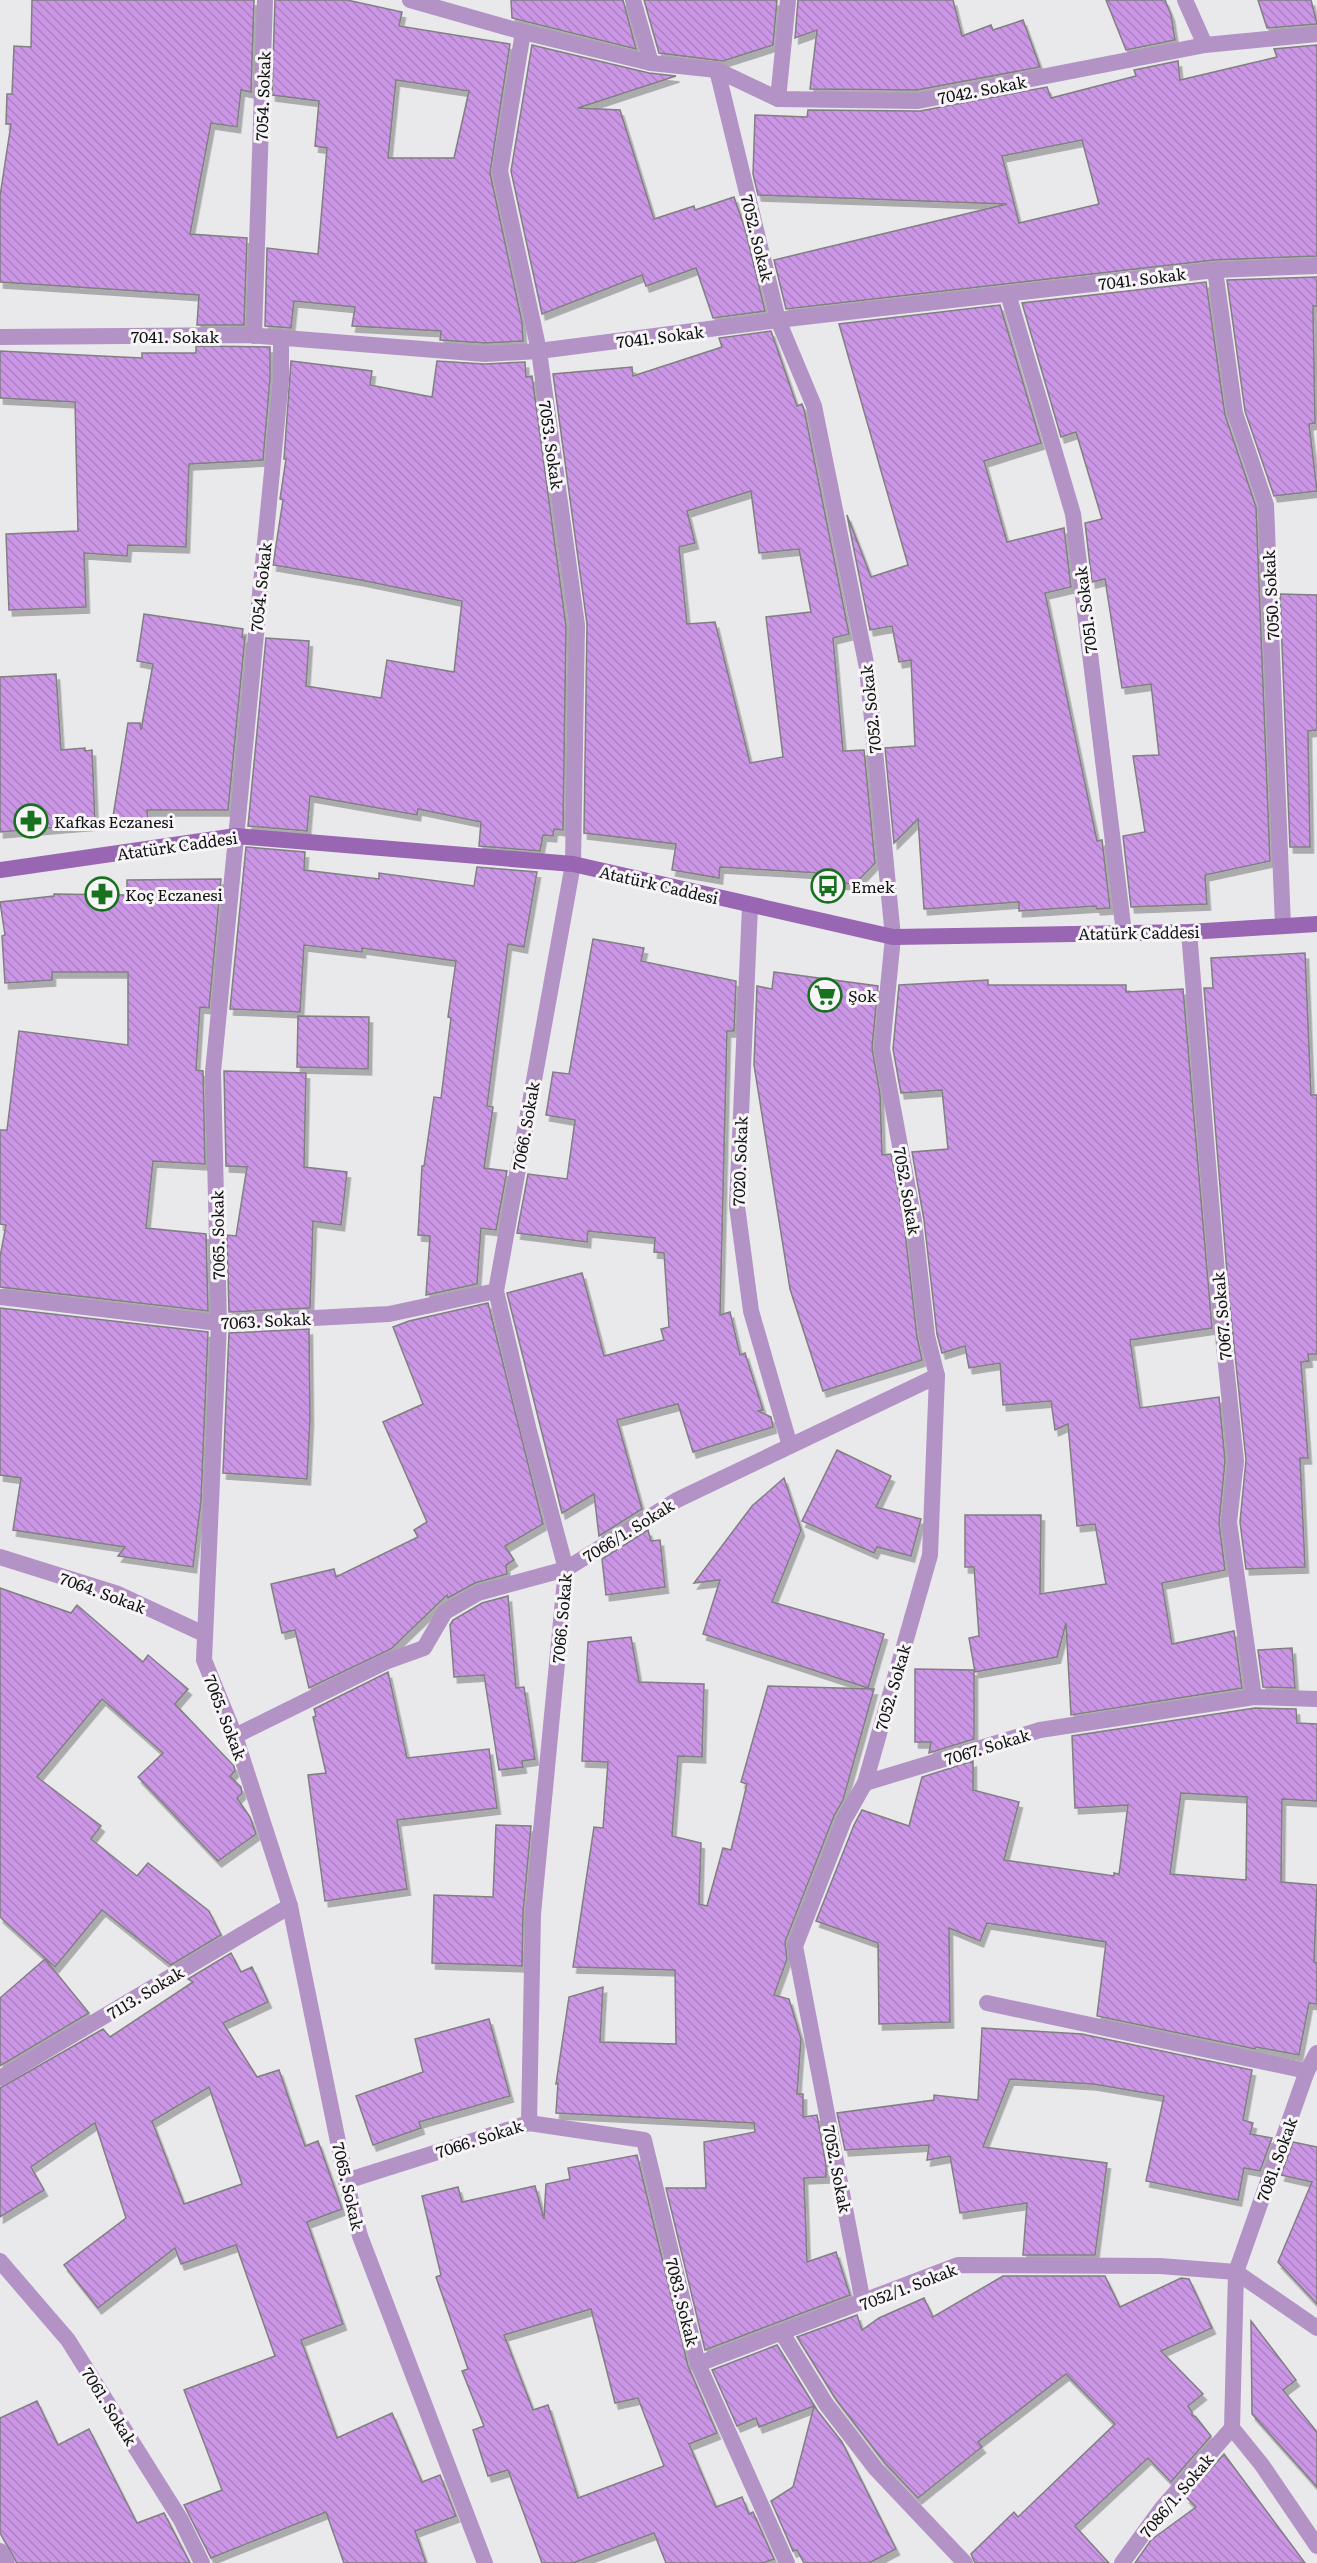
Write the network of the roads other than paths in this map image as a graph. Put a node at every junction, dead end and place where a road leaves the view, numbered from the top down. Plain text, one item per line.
1 (265, 0) edge
2 (410, 0) edge
3 (633, 0) edge
4 (788, 0) edge
5 (1185, 0) edge
6 (523, 32) junction
7 (1317, 34) edge
8 (1205, 45) junction
9 (651, 63) junction
10 (717, 70) junction
11 (778, 99) junction
12 (1317, 266) edge
13 (1215, 270) junction
14 (1008, 294) junction
15 (778, 320) junction
16 (254, 336) junction
17 (0, 337) edge
18 (281, 338) junction
19 (540, 351) junction
20 (236, 836) junction
21 (573, 864) junction
22 (0, 870) edge
23 (750, 906) junction
24 (1317, 924) edge
25 (1283, 926) junction
26 (1189, 932) junction
27 (1124, 933) junction
28 (893, 937) junction
29 (495, 1291) junction
30 (0, 1297) edge
31 (219, 1323) junction
32 (937, 1376) junction
33 (790, 1446) junction
34 (0, 1557) edge
35 (566, 1569) junction
36 (204, 1634) junction
37 (1254, 1697) junction
38 (1317, 1699) edge
39 (235, 1736) junction
40 (865, 1783) junction
41 (290, 1906) junction
42 (987, 2003) dead end
43 (1317, 2053) edge
44 (1307, 2071) junction
45 (0, 2078) edge
46 (529, 2123) junction
47 (346, 2181) junction
48 (0, 2261) edge
49 (1236, 2272) junction
50 (863, 2303) junction
51 (1317, 2328) edge
52 (782, 2333) junction
53 (698, 2364) junction
54 (1232, 2428) junction
55 (1317, 2546) edge
56 (0, 2551) edge
57 (7, 2563) edge
58 (202, 2563) edge
59 (484, 2563) edge
60 (787, 2563) edge
61 (965, 2563) edge
62 (1122, 2563) edge

1 - 16 street, 7054. Sokak
2 - 6 street, 7042. Sokak
3 - 9 street
4 - 11 street
5 - 8 street
6 - 9 street, 7042. Sokak
6 - 19 street, 7053. Sokak
7 - 8 street, 7042. Sokak
8 - 11 street, 7042. Sokak
9 - 10 street, 7042. Sokak
10 - 11 street, 7042. Sokak
10 - 15 street, 7052. Sokak
12 - 13 street, 7041. Sokak
13 - 14 street, 7041. Sokak
13 - 25 street, 7050. Sokak
14 - 15 street, 7041. Sokak
14 - 27 street, 7051. Sokak
15 - 19 street, 7041. Sokak
15 - 28 street, 7052. Sokak
16 - 17 street, 7041. Sokak
16 - 18 street, 7041. Sokak
18 - 19 street, 7041. Sokak
18 - 20 street, 7054. Sokak
19 - 21 street, 7053. Sokak
20 - 21 main road, Atatürk Caddesi
20 - 22 main road, Atatürk Caddesi
20 - 31 street, 7065. Sokak
21 - 23 main road, Atatürk Caddesi
21 - 29 street, 7066. Sokak
23 - 28 main road, Atatürk Caddesi
23 - 33 street, 7020. Sokak
24 - 25 main road, Atatürk Caddesi
25 - 26 main road, Atatürk Caddesi
26 - 27 main road, Atatürk Caddesi
26 - 37 street, 7067. Sokak
27 - 28 main road, Atatürk Caddesi
28 - 32 street, 7052. Sokak
29 - 31 street, 7063. Sokak
29 - 35 street, 7066. Sokak
30 - 31 street, 7063. Sokak
31 - 36 street, 7065. Sokak
32 - 33 street, 7066/1. Sokak
32 - 40 street, 7052. Sokak
33 - 35 street, 7066/1. Sokak
34 - 36 street, 7064. Sokak
35 - 39 street, 7066/1. Sokak
35 - 46 street, 7066. Sokak
36 - 39 street, 7065. Sokak
37 - 38 street, 7067. Sokak
37 - 40 street, 7067. Sokak
39 - 41 street, 7065. Sokak
40 - 50 street, 7052. Sokak
41 - 45 street, 7113. Sokak
41 - 47 street, 7065. Sokak
42 - 44 street
43 - 44 street, 7081. Sokak
44 - 49 street, 7081. Sokak
46 - 47 street, 7066. Sokak
46 - 53 street, 7083. Sokak
47 - 59 street, 7065. Sokak
48 - 58 street, 7061. Sokak
49 - 50 street, 7052/1. Sokak
49 - 51 street
49 - 54 street, 7081. Sokak
50 - 52 street, 7052/1. Sokak
52 - 53 street, 7052/1. Sokak
52 - 61 street
53 - 60 street, 7083. Sokak
54 - 55 street
54 - 62 street, 7086/1. Sokak
56 - 57 street

